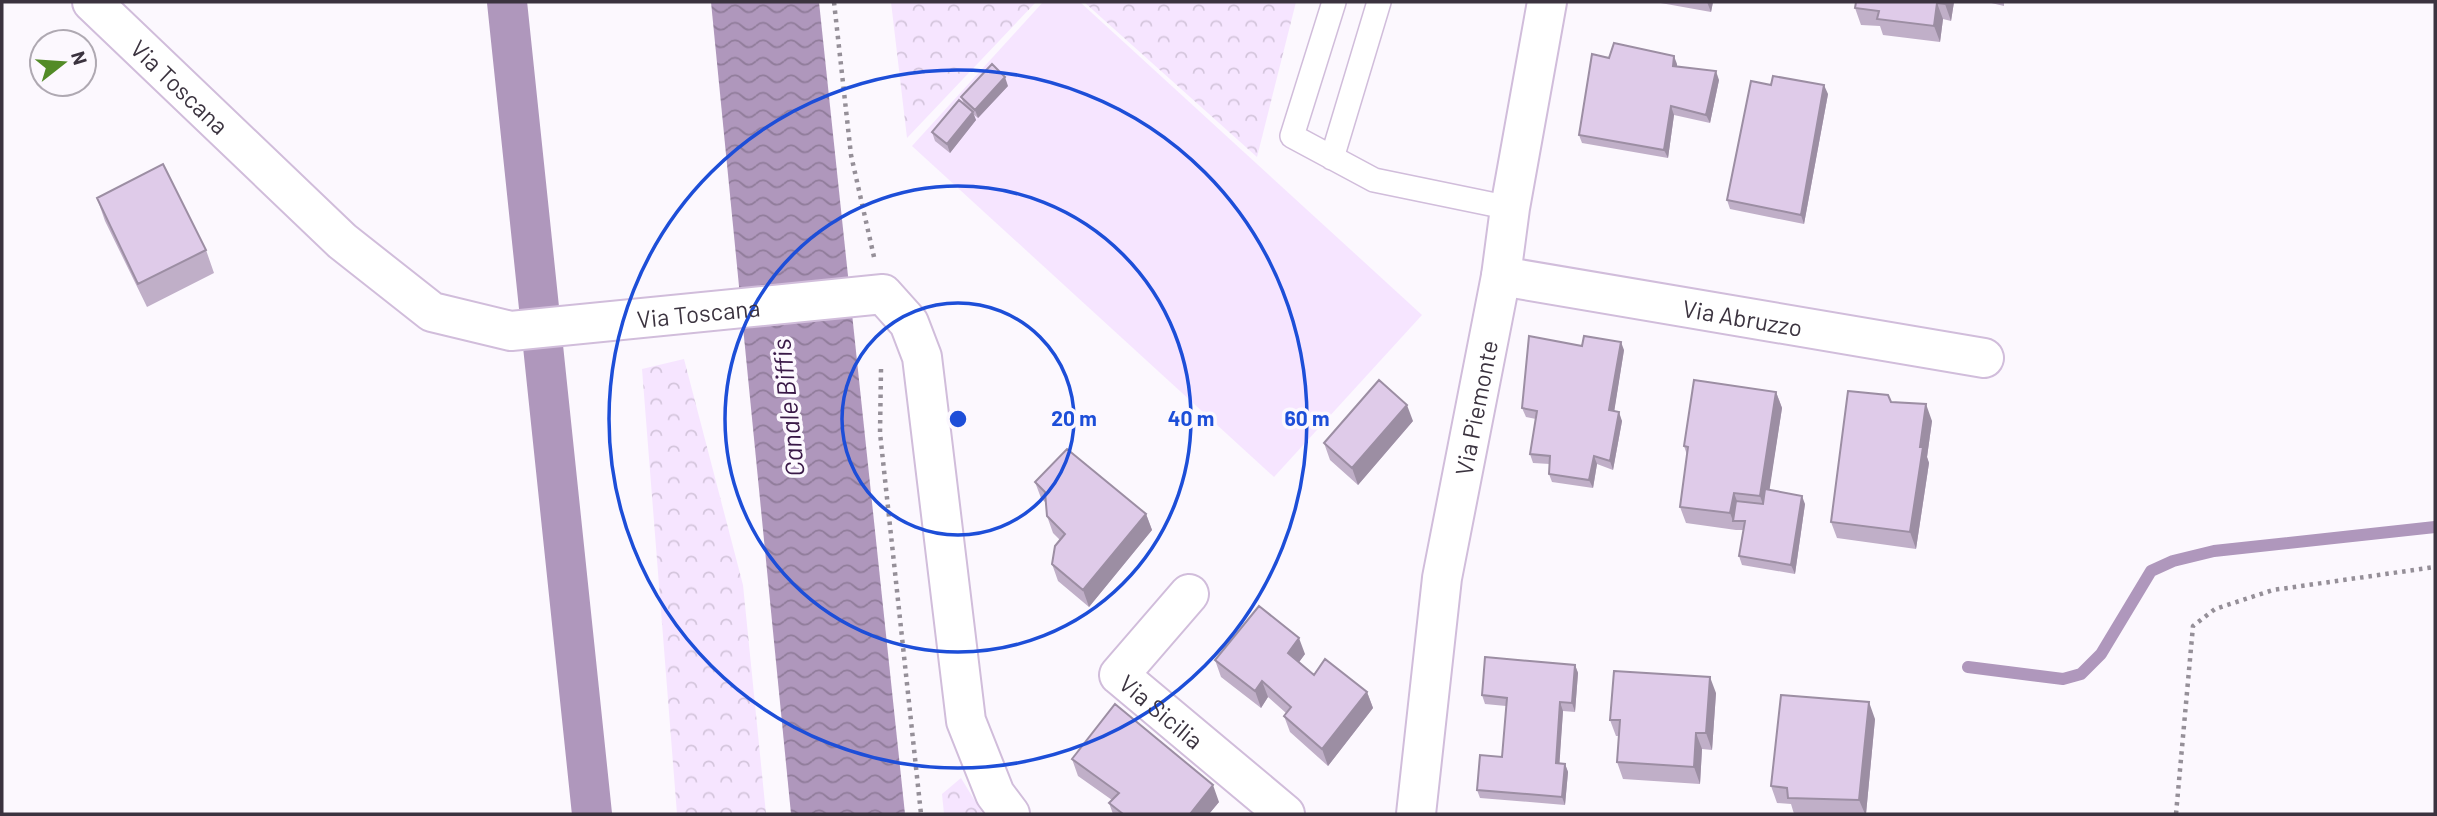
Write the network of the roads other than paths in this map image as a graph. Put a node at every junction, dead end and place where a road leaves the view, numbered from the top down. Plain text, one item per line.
1 (92, 2) edge
2 (1334, 2) edge
3 (1379, 2) edge
4 (1547, 2) edge
5 (1332, 158) junction
6 (1510, 208) junction
7 (1501, 276) junction
8 (1984, 358) dead end
9 (1189, 594) dead end
10 (1010, 814) edge
11 (1285, 814) edge
12 (1416, 814) edge

1 - 10 street, Via Toscana
2 - 5 lane
3 - 5 lane
4 - 6 street, Via Piemonte
5 - 6 lane
6 - 7 street, Via Piemonte
7 - 8 street, Via Abruzzo
7 - 12 street, Via Piemonte
9 - 11 street, Via Sicilia

